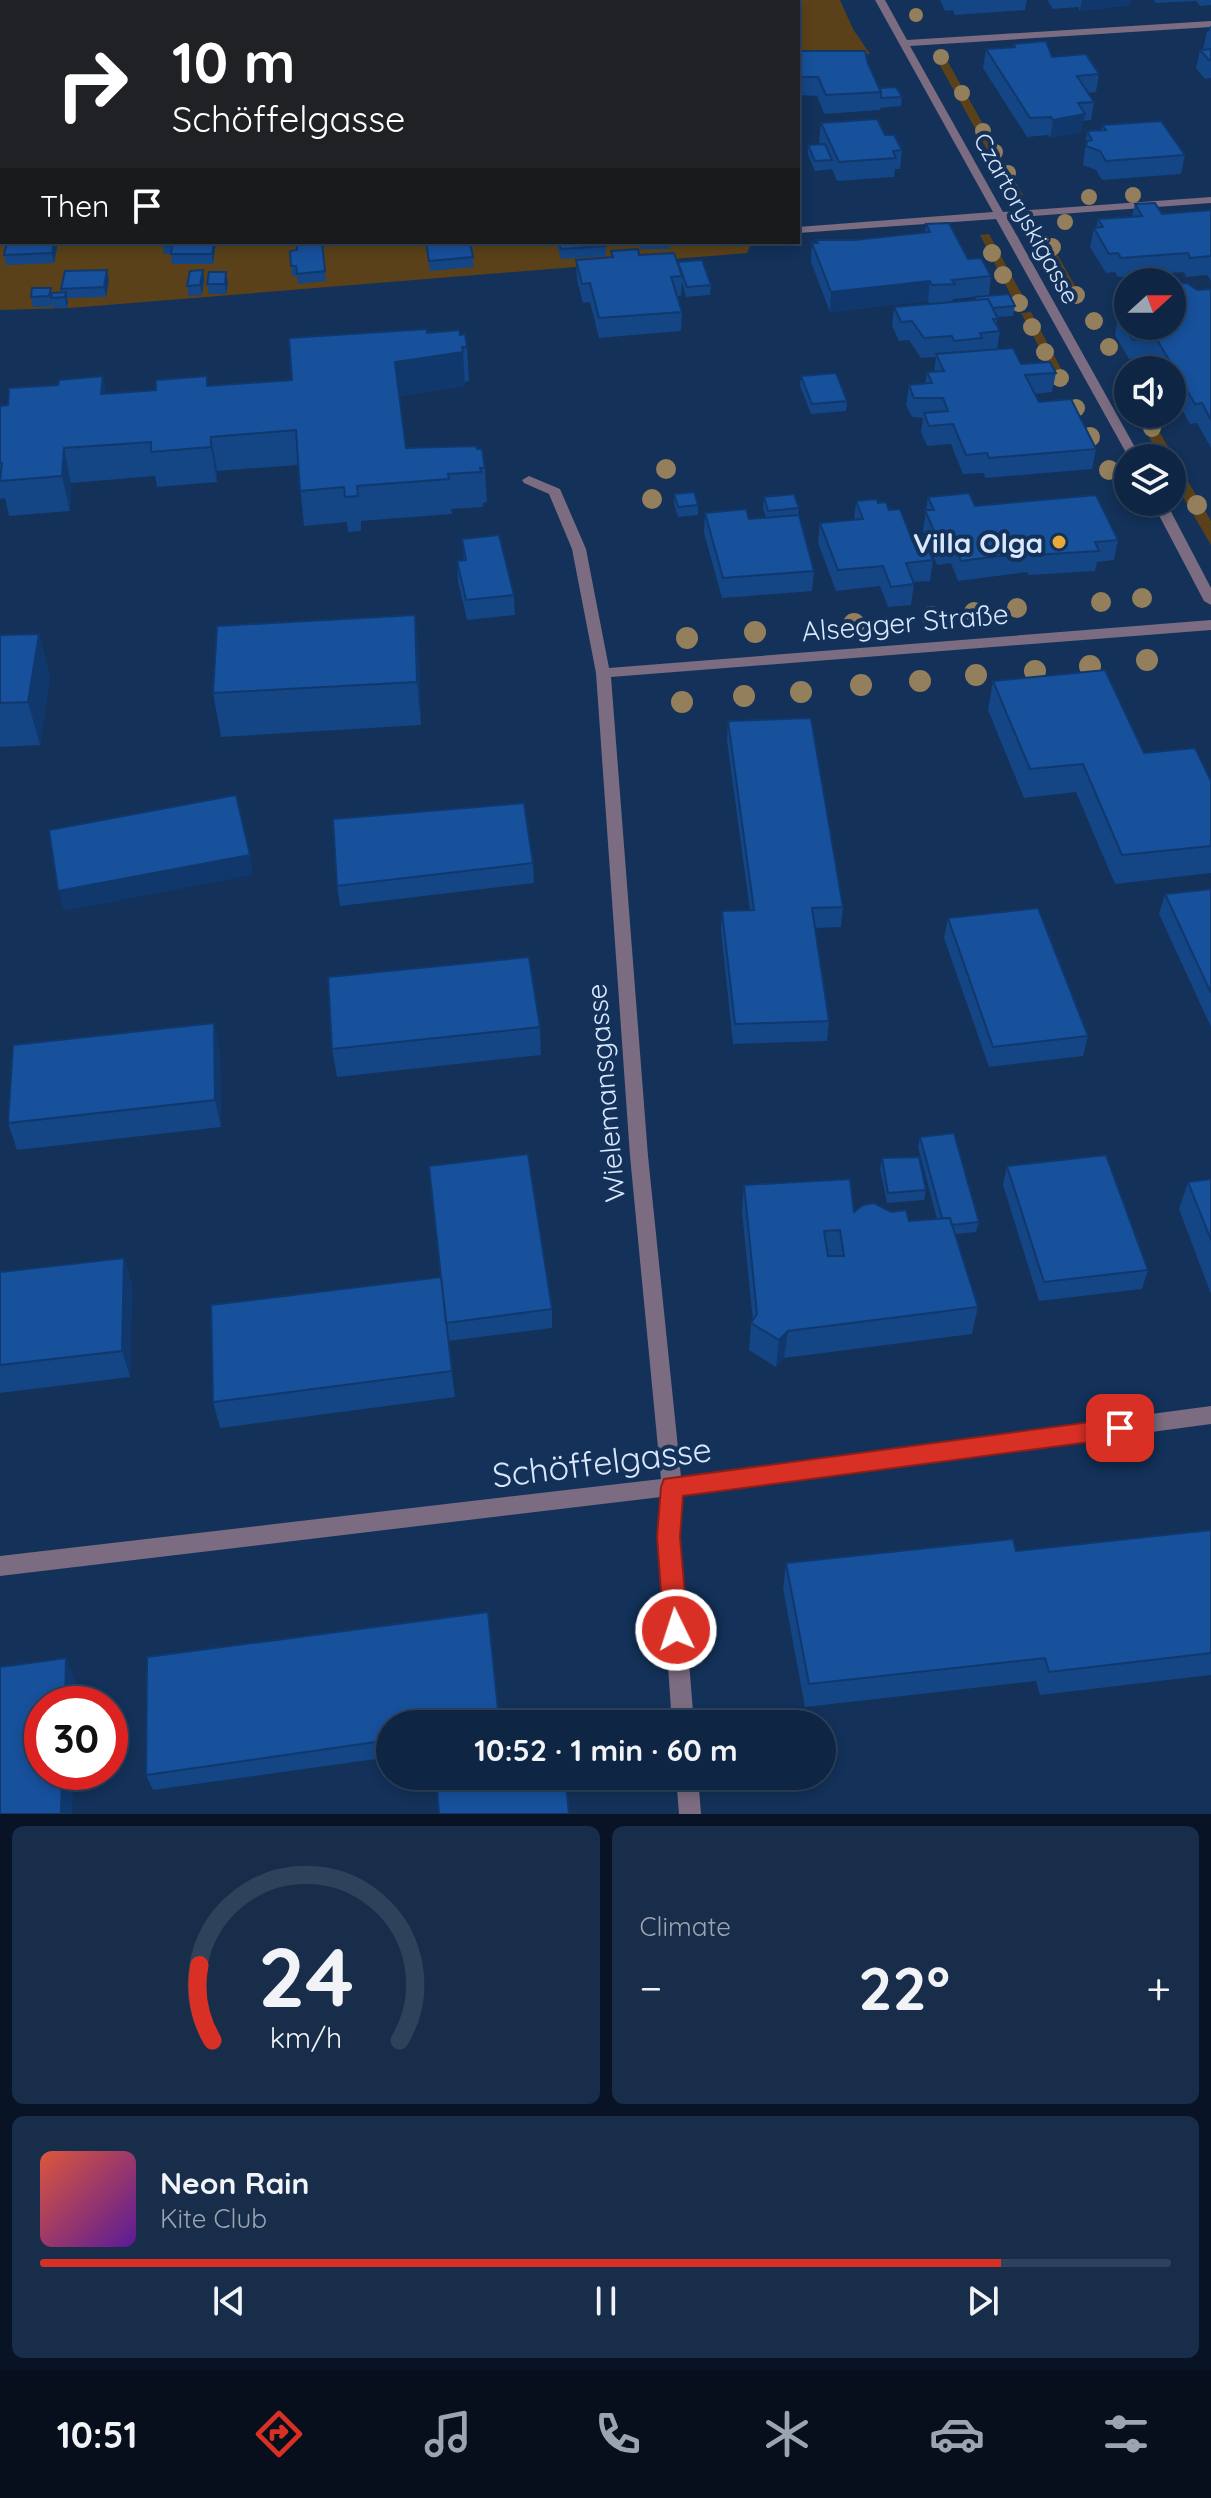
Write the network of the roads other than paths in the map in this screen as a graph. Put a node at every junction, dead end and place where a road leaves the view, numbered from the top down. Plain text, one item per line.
1 (880, 0) edge
2 (1211, 24) edge
3 (904, 43) junction
4 (1211, 200) edge
5 (1001, 215) junction
6 (800, 230) edge
7 (1127, 444) edge
8 (529, 480) dead end
9 (1166, 516) edge
10 (1211, 601) edge
11 (1211, 625) edge
12 (603, 673) junction
13 (1211, 1415) edge
14 (672, 1487) junction
15 (0, 1566) edge
16 (682, 1710) edge
17 (688, 1790) edge
18 (690, 1814) edge

1 - 3 street, Czartoryskigasse
2 - 3 street
3 - 5 street, Czartoryskigasse
4 - 5 street
5 - 6 street
5 - 7 street, Czartoryskigasse
8 - 12 street, Wielemansgasse
9 - 10 street
11 - 12 street, Alsegger Straße
12 - 14 street, Wielemansgasse
13 - 14 street, Schöffelgasse
14 - 15 street, Schöffelgasse
14 - 16 street, Wielemansgasse
17 - 18 street

